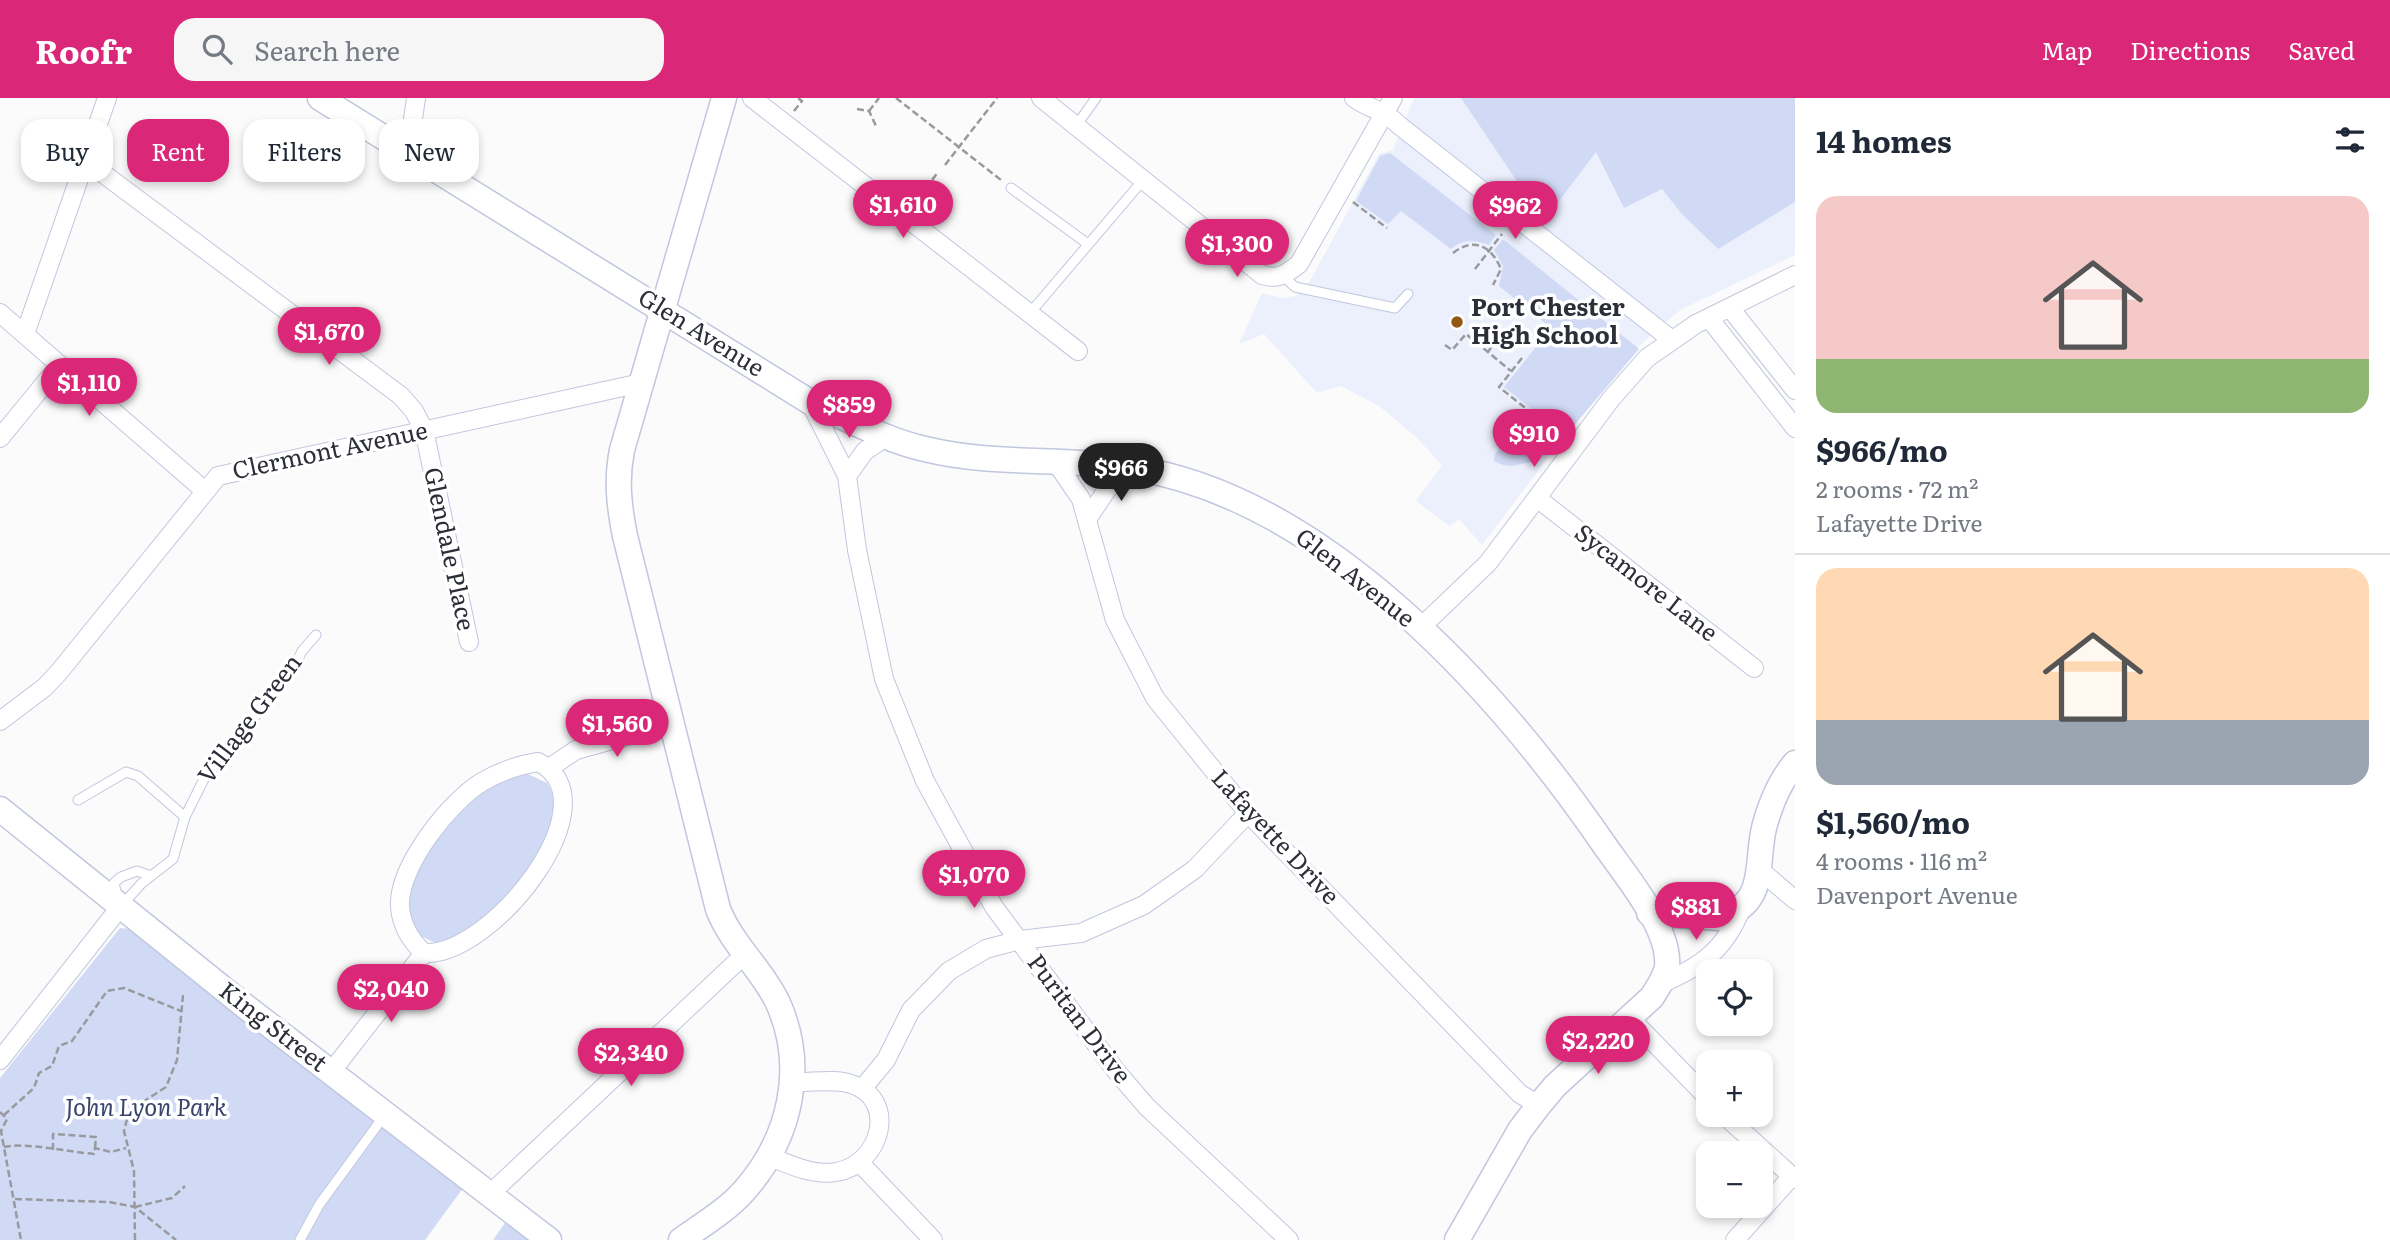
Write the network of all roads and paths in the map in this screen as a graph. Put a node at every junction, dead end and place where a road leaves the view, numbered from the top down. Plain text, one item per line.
1 (107, 98) edge
2 (320, 98) edge
3 (416, 98) edge
4 (724, 98) edge
5 (752, 98) edge
6 (798, 98) edge
7 (879, 98) edge
8 (896, 98) edge
9 (997, 98) edge
10 (1041, 98) edge
11 (1096, 98) edge
12 (1354, 98) edge
13 (1389, 104) edge
14 (857, 108) dead end
15 (869, 111) junction
16 (793, 112) dead end
17 (100, 119) edge
18 (413, 119) edge
19 (876, 126) dead end
20 (1076, 126) junction
21 (379, 135) edge
22 (958, 147) junction
23 (944, 165) dead end
24 (939, 172) dead end
25 (1144, 178) junction
26 (113, 181) edge
27 (77, 182) edge
28 (455, 182) edge
29 (1011, 188) joint
30 (1350, 200) dead end
31 (933, 221) dead end
32 (1387, 228) dead end
33 (1502, 234) dead end
34 (1088, 244) junction
35 (1489, 250) junction
36 (1452, 253) dead end
37 (1475, 269) dead end
38 (1795, 275) edge
39 (1283, 276) junction
40 (1493, 285) dead end
41 (1408, 294) dead end
42 (1730, 308) junction
43 (662, 310) junction
44 (0, 313) edge
45 (1030, 313) junction
46 (1709, 318) junction
47 (25, 334) junction
48 (1672, 340) junction
49 (1494, 343) dead end
50 (1445, 345) dead end
51 (1078, 351) dead end
52 (1488, 352) junction
53 (1522, 358) dead end
54 (59, 366) junction
55 (1511, 371) junction
56 (641, 383) junction
57 (1795, 390) edge
58 (810, 402) junction
59 (1795, 428) edge
60 (424, 430) junction
61 (886, 437) junction
62 (0, 438) edge
63 (1566, 440) dead end
64 (1055, 461) junction
65 (1127, 467) junction
66 (846, 477) junction
67 (205, 491) junction
68 (1537, 498) junction
69 (1088, 518) junction
70 (1419, 629) junction
71 (316, 635) dead end
72 (468, 642) dead end
73 (1755, 668) dead end
74 (0, 721) edge
75 (673, 723) junction
76 (1795, 763) edge
77 (549, 768) junction
78 (78, 800) dead end
79 (0, 809) edge
80 (1248, 813) junction
81 (185, 817) junction
82 (1760, 870) junction
83 (151, 876) junction
84 (1795, 900) edge
85 (121, 906) junction
86 (1742, 907) junction
87 (1649, 913) junction
88 (1020, 940) junction
89 (424, 953) junction
90 (744, 955) junction
91 (1660, 984) junction
92 (183, 995) dead end
93 (181, 1011) junction
94 (1629, 1017) junction
95 (0, 1060) edge
96 (331, 1072) junction
97 (792, 1082) junction
98 (1696, 1086) edge
99 (862, 1089) junction
100 (1539, 1104) junction
101 (0, 1112) edge
102 (385, 1114) junction
103 (5, 1115) junction
104 (1738, 1127) edge
105 (4, 1147) junction
106 (128, 1147) junction
107 (95, 1148) junction
108 (53, 1151) junction
109 (768, 1156) junction
110 (860, 1163) junction
111 (1794, 1177) edge
112 (185, 1186) dead end
113 (491, 1193) junction
114 (15, 1199) junction
115 (135, 1207) junction
116 (21, 1240) edge
117 (135, 1240) edge
118 (176, 1240) edge
119 (300, 1240) edge
120 (549, 1240) edge
121 (681, 1240) edge
122 (933, 1240) edge
123 (1289, 1240) edge
124 (1457, 1240) edge
125 (1735, 1240) edge

1 - 17 street
2 - 21 street, Glen Avenue
3 - 18 street
4 - 43 street
5 - 45 street
6 - 16 path
7 - 15 path
8 - 22 path
9 - 22 path
10 - 20 street
11 - 20 lane
12 - 13 street
13 - 39 street
13 - 48 street
14 - 15 path
15 - 19 path
20 - 25 street
22 - 23 path
22 - 29 path
24 - 31 path
25 - 34 lane
25 - 39 street
26 - 60 street, Glendale Place
27 - 47 street
28 - 43 street, Glen Avenue
29 - 34 lane
30 - 32 path
33 - 35 path
34 - 45 lane
35 - 36 path
35 - 37 path
35 - 40 path
38 - 42 street
39 - 41 lane
42 - 46 street
42 - 57 street
43 - 56 street
43 - 58 street, Glen Avenue
44 - 47 street
45 - 51 street
46 - 48 street
46 - 59 street
47 - 54 street
48 - 68 street
49 - 52 path
50 - 52 path
52 - 55 path
53 - 55 path
54 - 62 street
54 - 67 street
55 - 63 path
56 - 60 street, Clermont Avenue
56 - 75 street
58 - 61 street, Glen Avenue
58 - 66 street, Puritan Drive
60 - 67 street, Clermont Avenue
60 - 72 street, Glendale Place
61 - 64 street, Glen Avenue
61 - 66 street
64 - 65 street, Glen Avenue
64 - 69 street, Lafayette Drive
65 - 69 street
65 - 70 street, Glen Avenue
66 - 88 street, Puritan Drive
67 - 74 street, Clermont Avenue
68 - 70 street
68 - 73 street, Sycamore Lane
69 - 80 street, Lafayette Drive
70 - 87 street, Glen Avenue
71 - 81 lane, Village Green
75 - 77 street
75 - 90 street
76 - 82 street
77 - 89 street
77 - 89 street
78 - 81 lane
79 - 85 street, King Street
80 - 88 street
80 - 100 street, Lafayette Drive
81 - 83 lane, Village Green
82 - 84 street
82 - 86 street
83 - 85 lane, Village Green
83 - 85 lane
85 - 95 street
85 - 96 street, King Street
86 - 87 street
86 - 91 street
87 - 91 street, Glen Avenue
88 - 99 street
88 - 123 street, Puritan Drive
89 - 96 street
90 - 97 street
90 - 113 street
91 - 94 street
92 - 93 path
93 - 103 path
93 - 106 path
94 - 98 street
94 - 100 street
96 - 102 street, King Street
97 - 99 street
97 - 109 street
99 - 110 street
100 - 124 street
101 - 103 path
102 - 113 street, King Street
102 - 119 lane
103 - 105 path
104 - 111 street
105 - 108 path
105 - 114 path
106 - 107 path
106 - 115 path
107 - 108 path
107 - 108 path
109 - 110 street
109 - 121 street
110 - 122 street
111 - 125 street
112 - 115 path
113 - 120 street, King Street
114 - 115 path
114 - 116 path
115 - 117 path
115 - 118 path

